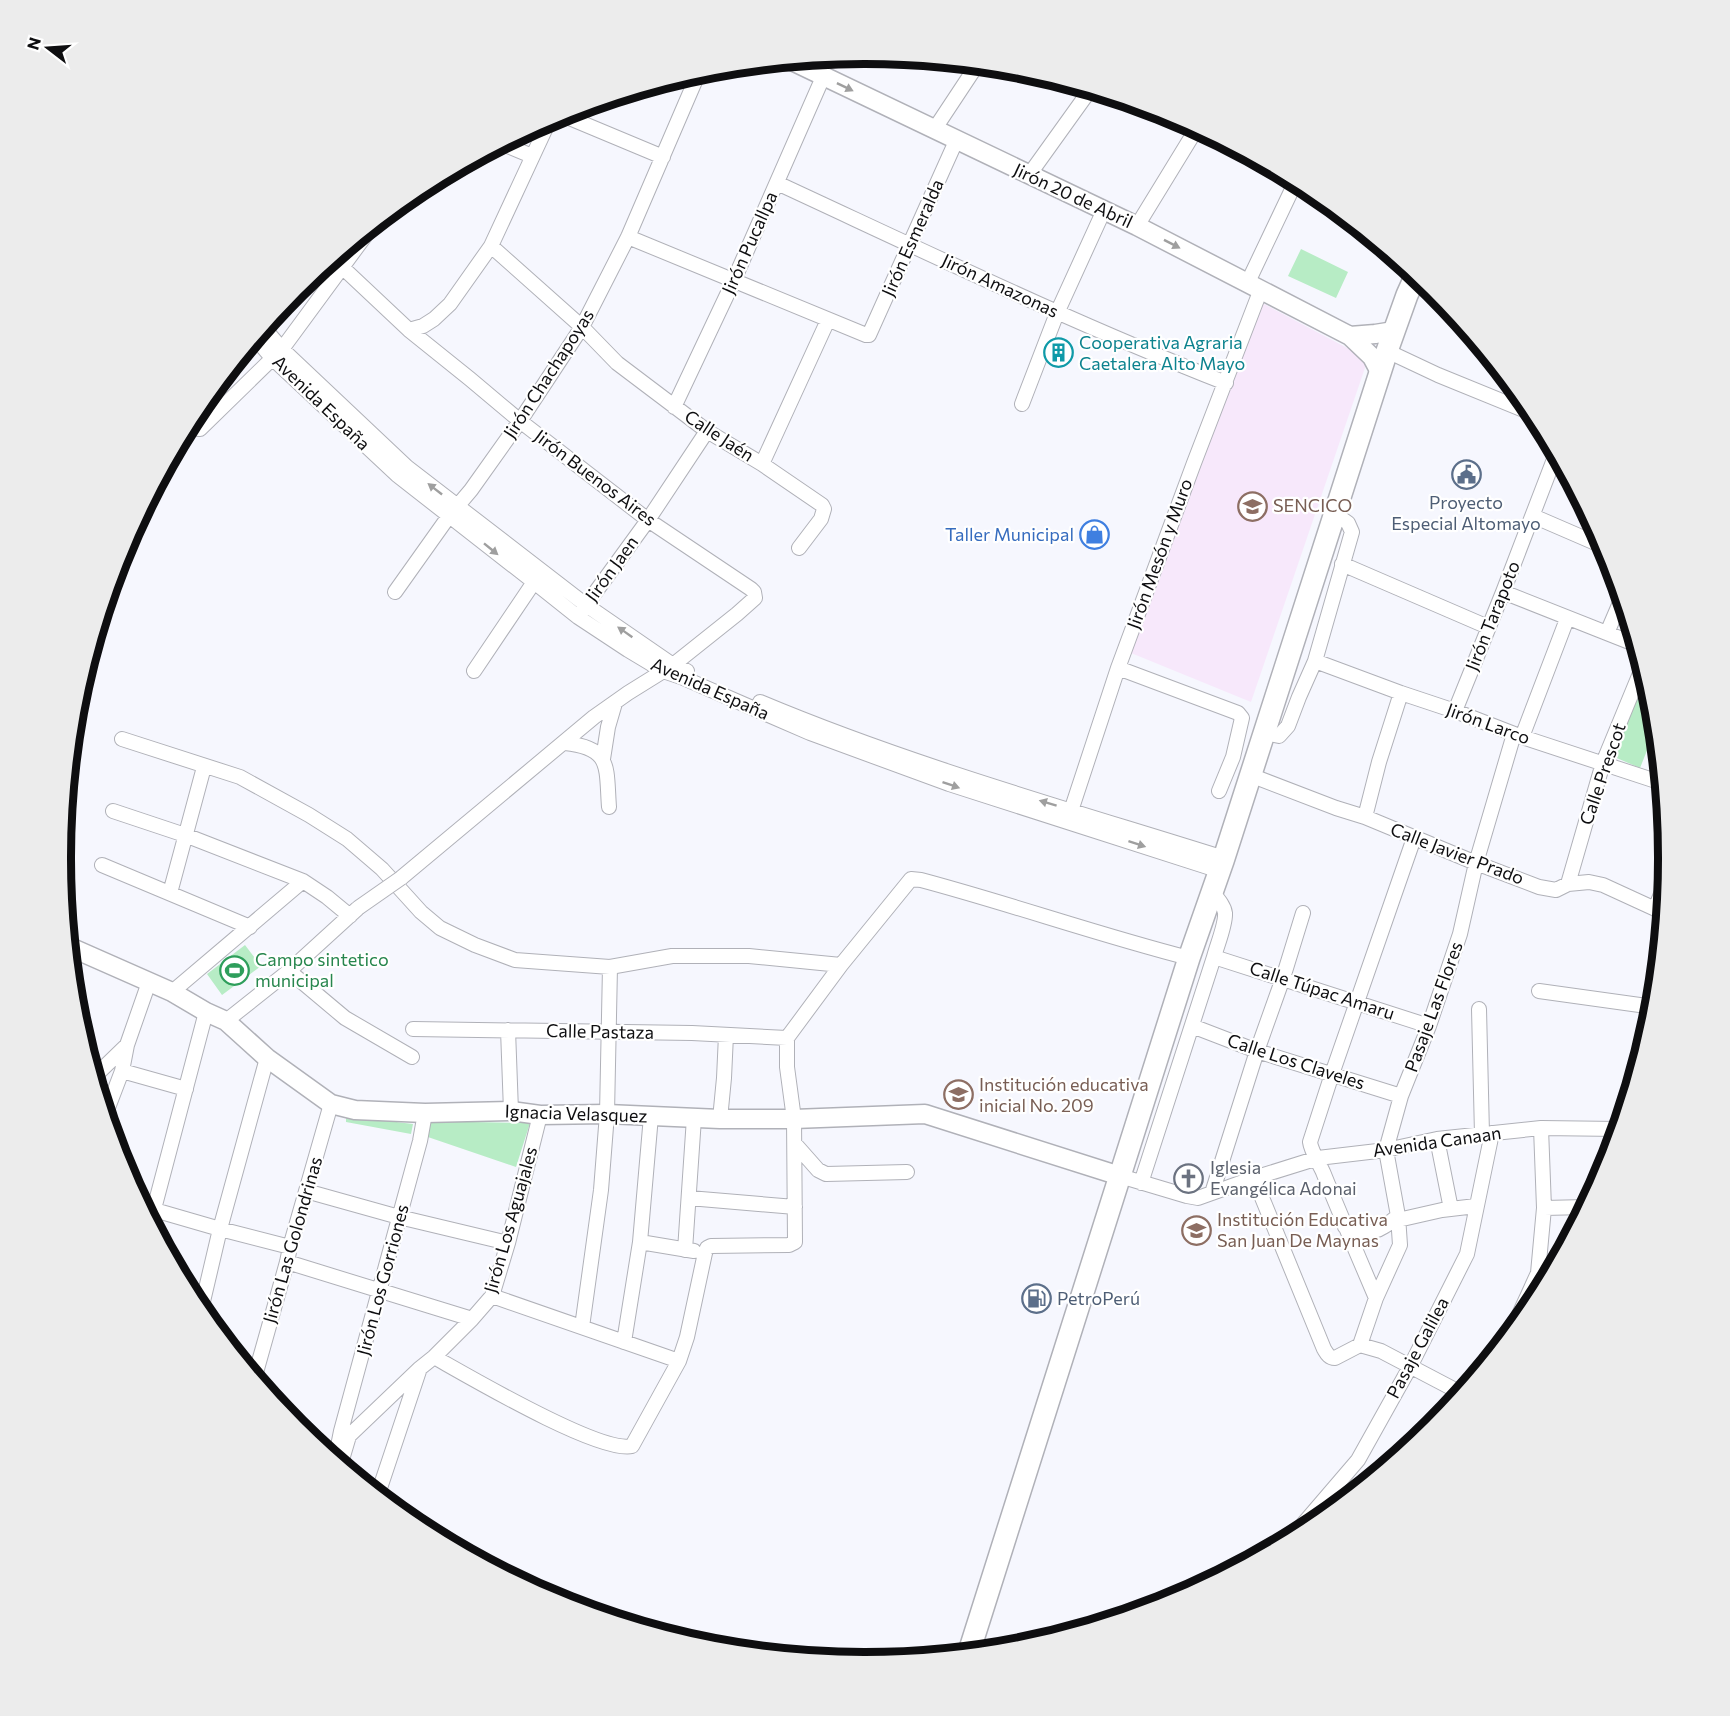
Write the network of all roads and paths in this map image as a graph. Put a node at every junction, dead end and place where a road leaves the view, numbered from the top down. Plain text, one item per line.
1 (817, 69) edge
2 (973, 72) edge
3 (694, 84) edge
4 (1085, 97) edge
5 (574, 120) edge
6 (934, 130) junction
7 (543, 133) edge
8 (1192, 135) edge
9 (956, 141) junction
10 (511, 147) edge
11 (532, 156) junction
12 (663, 157) junction
13 (1029, 176) junction
14 (777, 183) junction
15 (1293, 190) edge
16 (1104, 210) junction
17 (1137, 226) junction
18 (628, 237) junction
19 (909, 244) junction
20 (491, 246) junction
21 (354, 251) edge
22 (342, 267) junction
23 (734, 280) junction
24 (1409, 281) edge
25 (1412, 284) edge
26 (1254, 286) junction
27 (1407, 295) junction
28 (1057, 313) junction
29 (828, 320) junction
30 (582, 327) junction
31 (409, 330) junction
32 (268, 335) edge
33 (1350, 336) junction
34 (1390, 341) junction
35 (262, 343) edge
36 (278, 354) junction
37 (1380, 372) junction
38 (1226, 383) junction
39 (1022, 404) dead end
40 (674, 407) junction
41 (1518, 408) edge
42 (520, 421) junction
43 (198, 429) edge
44 (707, 431) junction
45 (1553, 463) edge
46 (762, 464) junction
47 (453, 511) junction
48 (1335, 514) junction
49 (1533, 516) junction
50 (648, 520) junction
51 (1593, 542) edge
52 (799, 548) dead end
53 (1341, 564) junction
54 (545, 572) junction
55 (534, 582) junction
56 (395, 592) dead end
57 (1503, 592) junction
58 (1618, 608) edge
59 (582, 611) junction
60 (1566, 619) junction
61 (1488, 627) junction
62 (1607, 633) junction
63 (1627, 641) edge
64 (1316, 661) junction
65 (668, 668) junction
66 (1118, 668) junction
67 (474, 671) dead end
68 (1637, 680) edge
69 (1401, 693) junction
70 (615, 703) junction
71 (1455, 711) junction
72 (1264, 733) junction
73 (1518, 735) junction
74 (122, 739) dead end
75 (565, 743) junction
76 (1233, 757) junction
77 (603, 759) junction
78 (1603, 763) junction
79 (204, 767) junction
80 (1252, 769) junction
81 (1655, 780) edge
82 (1219, 791) dead end
83 (609, 807) dead end
84 (114, 811) dead end
85 (1069, 816) junction
86 (1365, 818) junction
87 (185, 835) junction
88 (1414, 838) junction
89 (1476, 863) junction
90 (1222, 864) junction
91 (102, 865) dead end
92 (303, 881) junction
93 (1568, 884) junction
94 (1212, 892) junction
95 (170, 893) junction
96 (1657, 910) edge
97 (354, 912) junction
98 (1303, 913) dead end
99 (250, 927) junction
100 (77, 950) edge
101 (1214, 957) junction
102 (1189, 958) junction
103 (841, 965) junction
104 (610, 967) junction
105 (289, 971) junction
106 (1283, 978) junction
107 (149, 982) junction
108 (1539, 991) dead end
109 (172, 992) junction
110 (1357, 1002) junction
111 (1644, 1006) edge
112 (1479, 1009) dead end
113 (206, 1012) junction
114 (226, 1021) junction
115 (1192, 1026) junction
116 (1429, 1026) junction
117 (413, 1029) dead end
118 (508, 1030) junction
119 (608, 1032) junction
120 (726, 1035) junction
121 (787, 1038) junction
122 (127, 1045) junction
123 (1257, 1051) junction
124 (412, 1057) dead end
125 (267, 1058) junction
126 (101, 1070) edge
127 (122, 1071) junction
128 (1332, 1074) junction
129 (186, 1089) junction
130 (1401, 1096) junction
131 (110, 1101) edge
132 (331, 1104) junction
133 (511, 1111) junction
134 (425, 1113) junction
135 (607, 1114) junction
136 (540, 1115) junction
137 (651, 1116) junction
138 (694, 1118) junction
139 (720, 1119) junction
140 (794, 1119) junction
141 (1541, 1128) junction
142 (1610, 1129) edge
143 (1487, 1134) junction
144 (1437, 1139) junction
145 (795, 1144) junction
146 (1386, 1150) junction
147 (1318, 1158) junction
148 (907, 1172) dead end
149 (1120, 1176) junction
150 (1254, 1178) junction
151 (1141, 1183) junction
152 (306, 1191) junction
153 (1212, 1193) junction
154 (689, 1198) junction
155 (150, 1203) edge
156 (1476, 1206) junction
157 (795, 1207) junction
158 (1578, 1207) edge
159 (1544, 1208) junction
160 (153, 1209) edge
161 (1451, 1209) junction
162 (399, 1217) junction
163 (1398, 1218) junction
164 (1345, 1227) junction
165 (220, 1229) junction
166 (640, 1242) junction
167 (508, 1243) junction
168 (290, 1247) junction
169 (686, 1250) junction
170 (705, 1253) junction
171 (287, 1262) junction
172 (1542, 1271) edge
173 (380, 1290) junction
174 (492, 1296) junction
175 (204, 1297) edge
176 (1376, 1298) junction
177 (472, 1319) junction
178 (582, 1327) junction
179 (624, 1342) junction
180 (1359, 1345) junction
181 (434, 1357) junction
182 (679, 1361) junction
183 (1410, 1367) junction
184 (257, 1368) edge
185 (419, 1369) junction
186 (1454, 1389) edge
187 (349, 1434) junction
188 (335, 1448) edge
189 (335, 1449) edge
190 (343, 1456) edge
191 (380, 1487) edge
192 (1312, 1514) edge
193 (971, 1645) edge

1 -> 6 main road, Jirón 20 de Abril
1 - 14 street, Jirón Pucallpa
2 - 6 street
3 - 12 street, Jirón Chachapoyas
4 - 13 street
5 - 12 street
6 - 9 main road, Jirón 20 de Abril
7 - 11 street
8 - 17 street
9 - 13 main road, Jirón 20 de Abril
9 - 19 street, Jirón Esmeralda
10 - 11 street
11 - 20 street
12 - 18 street, Jirón Chachapoyas
13 - 16 main road, Jirón 20 de Abril
14 - 19 street, Jirón Amazonas
14 - 23 street, Jirón Pucallpa
15 - 26 street, Jirón Mesón y Muro
16 - 17 main road, Jirón 20 de Abril
16 - 28 street
17 -> 26 main road, Jirón 20 de Abril
18 - 23 street
18 - 30 street, Jirón Chachapoyas
19 - 28 street, Jirón Amazonas
19 - 29 street, Jirón Esmeralda
20 - 30 street, Calle Jaén
20 - 31 street
21 - 22 street
22 - 31 street, Jirón Buenos Aires
22 - 36 street
23 - 29 street
23 - 40 street, Jirón Pucallpa
24 - 27 highway
25 - 27 highway
26 - 33 main road, Jirón 20 de Abril
26 - 38 street, Jirón Mesón y Muro
27 - 34 highway
28 - 38 street, Jirón Amazonas
28 - 39 street
29 - 46 street
30 - 40 street, Calle Jaén
30 - 42 street, Jirón Chachapoyas
31 - 42 street, Jirón Buenos Aires
32 - 36 street, Avenida España
33 - 34 main road
33 - 37 main road, Jirón 20 de Abril
34 - 37 highway
34 - 41 street
35 - 36 street, Avenida España
36 - 43 street
36 - 47 street, Avenida España
37 - 48 highway
38 - 66 street, Jirón Mesón y Muro
40 - 44 street, Calle Jaén
42 - 47 street, Jirón Chachapoyas
42 - 50 street, Jirón Buenos Aires
44 - 46 street, Calle Jaén
44 - 50 street, Jirón Jaen
45 - 49 street, Jirón Tarapoto
46 - 52 street, Calle Jaén
47 - 54 street, Avenida España
47 -> 55 street, Avenida España
47 - 56 street, Jirón Chachapoyas
48 - 53 street
48 - 72 highway
49 - 51 street
49 - 57 street, Jirón Tarapoto
50 - 59 street, Jirón Jaen
50 - 65 street, Jirón Buenos Aires
53 - 61 street
53 - 64 street
54 - 55 street
54 - 59 street, Avenida España
55 - 59 street, Avenida España
55 - 67 street
57 - 60 street
57 - 61 street, Jirón Tarapoto
58 - 62 street
59 - 65 street, Avenida España
60 - 62 street
60 - 73 street, Pasaje Las Flores
61 - 71 street, Jirón Tarapoto
62 - 63 street
64 - 69 street, Jirón Larco
64 - 72 street
65 - 70 street
65 - 85 street, Avenida España
66 - 76 street
66 - 85 street, Jirón Mesón y Muro
68 - 78 street, Calle Prescot
69 - 71 street, Jirón Larco
69 - 86 street
70 - 75 street
70 - 77 street
71 - 73 street, Jirón Larco
72 - 80 highway
73 - 78 street, Jirón Larco
73 - 89 street, Pasaje Las Flores
74 - 79 street
75 - 77 street
75 - 97 street, bridge
76 - 80 street, Calle Javier Prado
76 - 82 street
77 - 83 street
78 - 81 street, Jirón Larco
78 - 93 street, Calle Prescot
79 - 87 street
79 - 104 street
80 - 86 street, Calle Javier Prado
80 - 90 highway
84 - 87 street
85 - 90 street, Avenida España
86 - 88 street, Calle Javier Prado
87 - 92 street
87 - 95 street
88 - 89 street, Calle Javier Prado
88 - 110 street
89 - 93 street, Calle Javier Prado
89 - 116 street, Pasaje Las Flores
90 - 94 highway
91 - 95 street
92 - 97 street
92 - 99 street
93 - 96 street, Calle Javier Prado
94 - 101 street
94 - 102 highway
95 - 99 street
97 - 105 street
98 - 106 street
99 - 109 street
100 - 107 main road, Ignacia Velasquez
101 - 106 street, Calle Túpac Amaru
101 - 115 street
102 - 103 street
102 - 149 highway
103 - 104 street
103 - 121 street
104 - 119 street
105 - 114 street
105 - 124 street
106 - 110 street, Calle Túpac Amaru
106 - 123 street
107 - 109 main road, Ignacia Velasquez
107 - 122 street
108 - 111 street
109 - 113 main road, Ignacia Velasquez
110 - 116 street, Calle Túpac Amaru
110 - 128 street
112 - 143 street, Pasaje Galilea
113 - 114 main road, Ignacia Velasquez
113 - 129 street
114 - 125 main road, Ignacia Velasquez
115 - 123 street, Calle Los Claveles
115 - 151 street
116 - 130 street, Pasaje Las Flores
117 - 118 street, Calle Pastaza
118 - 119 street, Calle Pastaza
118 - 133 street
119 - 120 street, Calle Pastaza
119 - 135 street
120 - 121 street, Calle Pastaza
120 - 139 street
121 - 140 street
122 - 126 street
122 - 127 street
123 - 128 street, Calle Los Claveles
123 - 153 street
125 - 132 main road, Ignacia Velasquez
125 - 165 street
127 - 129 street
127 - 131 street
128 - 130 street, Calle Los Claveles
128 - 147 street
129 - 155 street
130 - 146 street, Pasaje Las Flores
132 - 134 main road, Ignacia Velasquez
132 - 152 street, Jirón Las Golondrinas
133 - 134 main road, Ignacia Velasquez
133 - 136 main road, Ignacia Velasquez
134 - 162 street, Jirón Los Gorriones
135 - 136 main road, Ignacia Velasquez
135 - 137 main road, Ignacia Velasquez
135 - 178 street
136 - 167 street, Jirón Los Aguajales
137 - 138 main road, Ignacia Velasquez
137 - 166 street
138 - 139 main road, Ignacia Velasquez
138 - 154 street
139 - 140 main road, Ignacia Velasquez
140 - 145 street
140 - 149 main road, Ignacia Velasquez
141 - 142 street, Avenida Canaan
141 - 143 street, Avenida Canaan
141 - 159 street
143 - 144 street, Avenida Canaan
143 - 156 street, Pasaje Galilea
144 - 146 street, Avenida Canaan
144 - 161 street
145 - 148 street
145 - 157 street
146 - 147 street, Avenida Canaan
146 - 163 street
147 - 150 street, Avenida Canaan
147 - 164 street
149 - 151 street, Avenida Canaan
149 - 193 highway
150 - 153 street, Avenida Canaan
150 - 180 street
151 - 153 street, Avenida Canaan
152 - 162 street
152 - 168 street, Jirón Las Golondrinas
154 - 157 street
154 - 169 street
156 - 161 street
156 - 183 street, Pasaje Galilea
157 - 170 street
158 - 159 street
159 - 172 street
160 - 165 street
161 - 163 street
162 - 167 street
162 - 173 street, Jirón Los Gorriones
163 - 164 street
163 - 176 street
164 - 176 street
165 - 168 street
165 - 175 street
166 - 169 street
166 - 179 street
167 - 174 street, Jirón Los Aguajales
168 - 171 street, Jirón Las Golondrinas
169 - 170 street
170 - 182 street
171 - 173 street
171 - 184 street, Jirón Las Golondrinas
173 - 177 street
173 - 188 street, Jirón Los Gorriones
174 - 177 street, Jirón Los Aguajales
174 - 178 street
176 - 180 street
177 - 181 street, Jirón Los Aguajales
178 - 179 street
179 - 182 street
180 - 183 street
181 - 182 street
181 - 185 street, Jirón Los Aguajales
183 - 186 street
183 - 192 street, Pasaje Galilea
185 - 187 street, Jirón Los Aguajales
185 - 191 street
187 - 189 street, Jirón Los Aguajales
187 - 190 street

